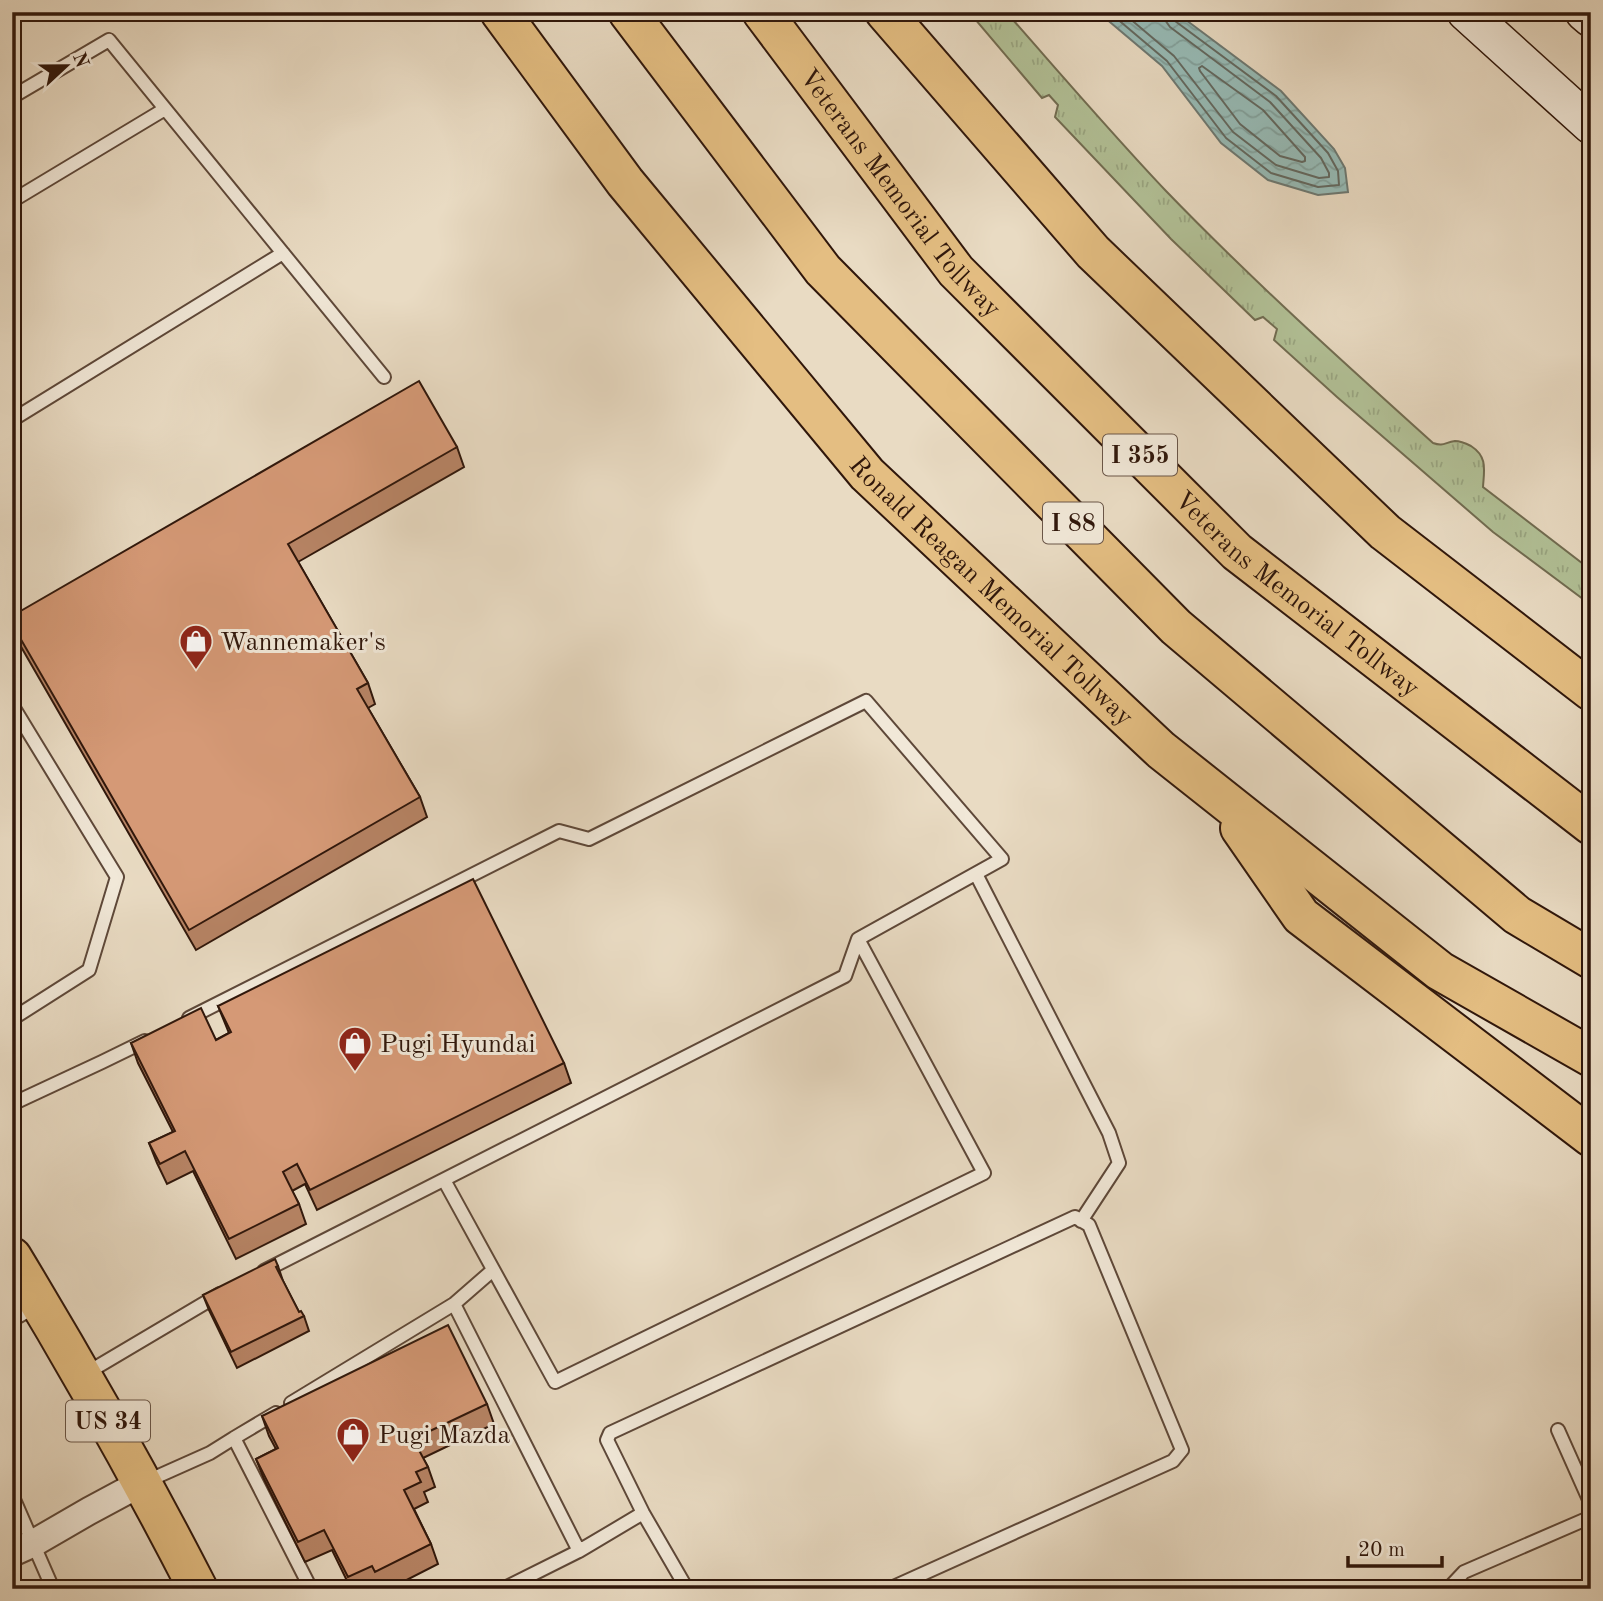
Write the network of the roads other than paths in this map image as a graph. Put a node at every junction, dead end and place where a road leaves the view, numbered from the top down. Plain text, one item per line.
1 (500, 12) edge
2 (628, 12) edge
3 (762, 12) edge
4 (885, 12) edge
5 (1466, 12) edge
6 (1584, 12) edge
7 (1591, 18) edge
8 (12, 97) edge
9 (165, 109) junction
10 (1591, 125) edge
11 (12, 201) edge
12 (283, 253) junction
13 (384, 377) dead end
14 (12, 420) edge
15 (1591, 691) edge
16 (12, 705) edge
17 (1217, 794) junction
18 (1591, 825) edge
19 (976, 874) junction
20 (858, 939) junction
21 (1591, 959) edge
22 (12, 1018) edge
23 (176, 1025) edge
24 (152, 1037) edge
25 (1591, 1057) edge
26 (12, 1104) edge
27 (1591, 1137) edge
28 (444, 1180) junction
29 (1082, 1221) junction
30 (12, 1257) edge
31 (493, 1270) junction
32 (251, 1278) edge
33 (229, 1289) edge
34 (454, 1304) junction
35 (27, 1312) edge
36 (83, 1376) junction
37 (1558, 1430) dead end
38 (234, 1438) junction
39 (143, 1482) junction
40 (12, 1496) edge
41 (1591, 1504) edge
42 (643, 1513) junction
43 (1591, 1517) edge
44 (22, 1548) edge
45 (579, 1551) junction
46 (53, 1589) edge
47 (198, 1589) edge
48 (311, 1589) edge
49 (503, 1589) edge
50 (687, 1589) edge
51 (889, 1589) edge
52 (1448, 1589) edge

1 - 17 main road, Ronald Reagan Memorial Tollway
2 - 21 main road, I 88
3 - 18 main road, Veterans Memorial Tollway / I 355
4 - 15 main road
5 - 10 main road
6 - 7 main road
8 - 9 lane
9 - 11 lane
9 - 12 lane
12 - 13 lane
12 - 14 lane
16 - 22 lane
17 - 25 main road, Ronald Reagan Memorial Tollway
17 - 27 main road
19 - 20 lane
19 - 23 lane
19 - 29 lane
20 - 28 lane
20 - 31 lane
24 - 26 lane
28 - 31 lane
28 - 32 lane
29 - 42 lane
29 - 51 lane
30 - 35 main road, US 34
31 - 34 lane
33 - 36 lane
34 - 38 lane
34 - 45 lane
35 - 36 main road, US 34
36 - 39 main road, US 34
37 - 41 lane
38 - 39 lane
38 - 48 lane
39 - 44 street
39 - 47 main road, US 34
40 - 44 lane
42 - 45 lane
42 - 50 lane
43 - 52 lane
44 - 46 lane
45 - 49 lane

